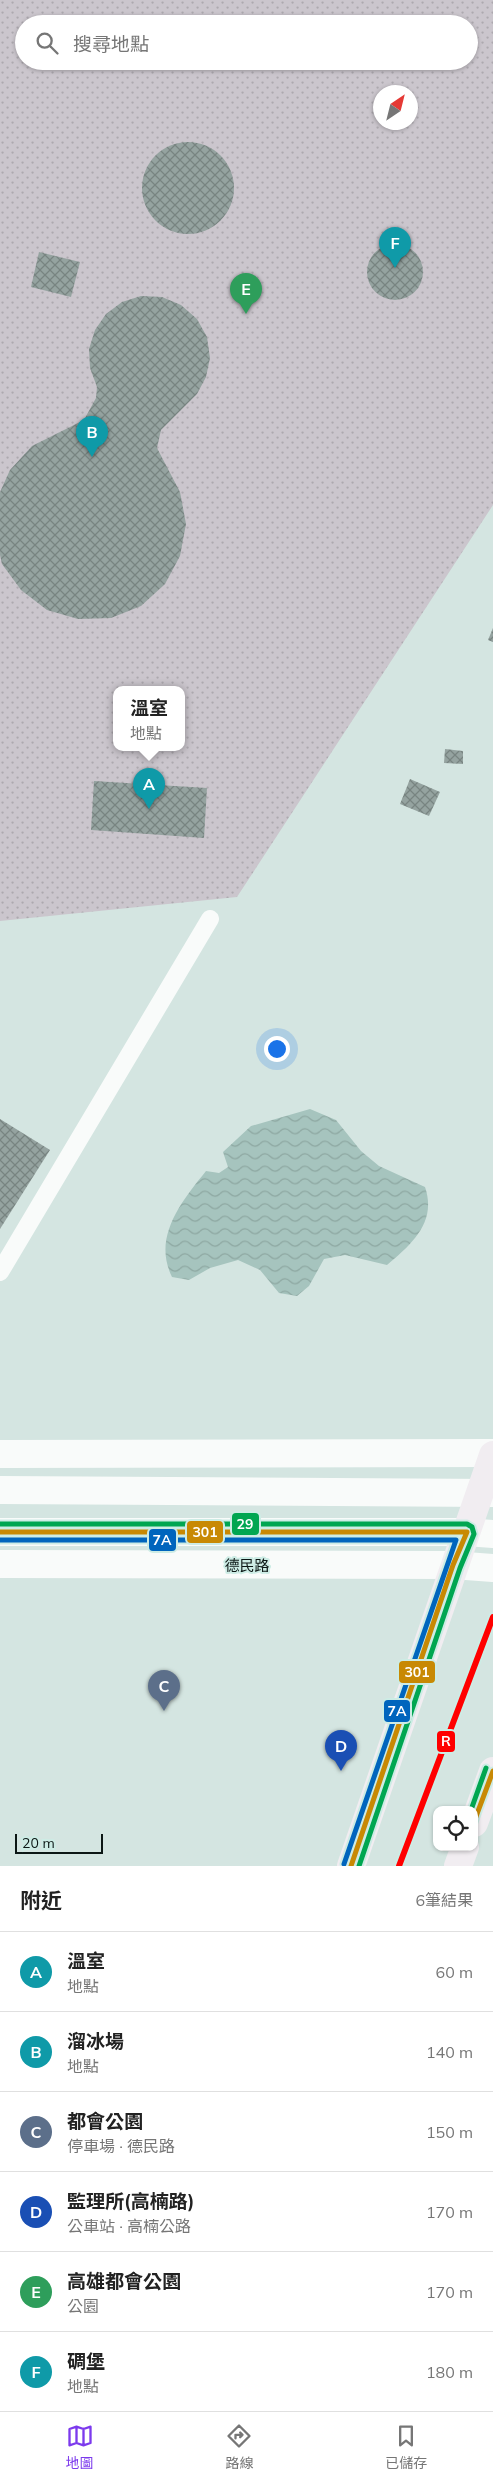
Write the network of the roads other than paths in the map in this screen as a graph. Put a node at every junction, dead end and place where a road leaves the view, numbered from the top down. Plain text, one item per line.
1 (210, 919) dead end
2 (0, 1272) edge
3 (0, 1454) edge
4 (493, 1454) edge
5 (0, 1490) edge
6 (486, 1492) edge
7 (0, 1532) edge
8 (480, 1533) edge
9 (0, 1564) edge
10 (453, 1565) junction
11 (493, 1568) edge
12 (493, 1771) edge
13 (478, 1812) edge
14 (464, 1851) edge
15 (351, 1866) edge
16 (458, 1866) edge

1 - 2 lane
3 - 4 street
4 - 6 main road
5 - 6 street
6 - 8 main road
7 - 8 street
8 - 10 main road
9 - 10 street, 德民路
10 - 11 street, 德民路
10 - 15 main road
12 - 13 main road
14 - 16 main road

